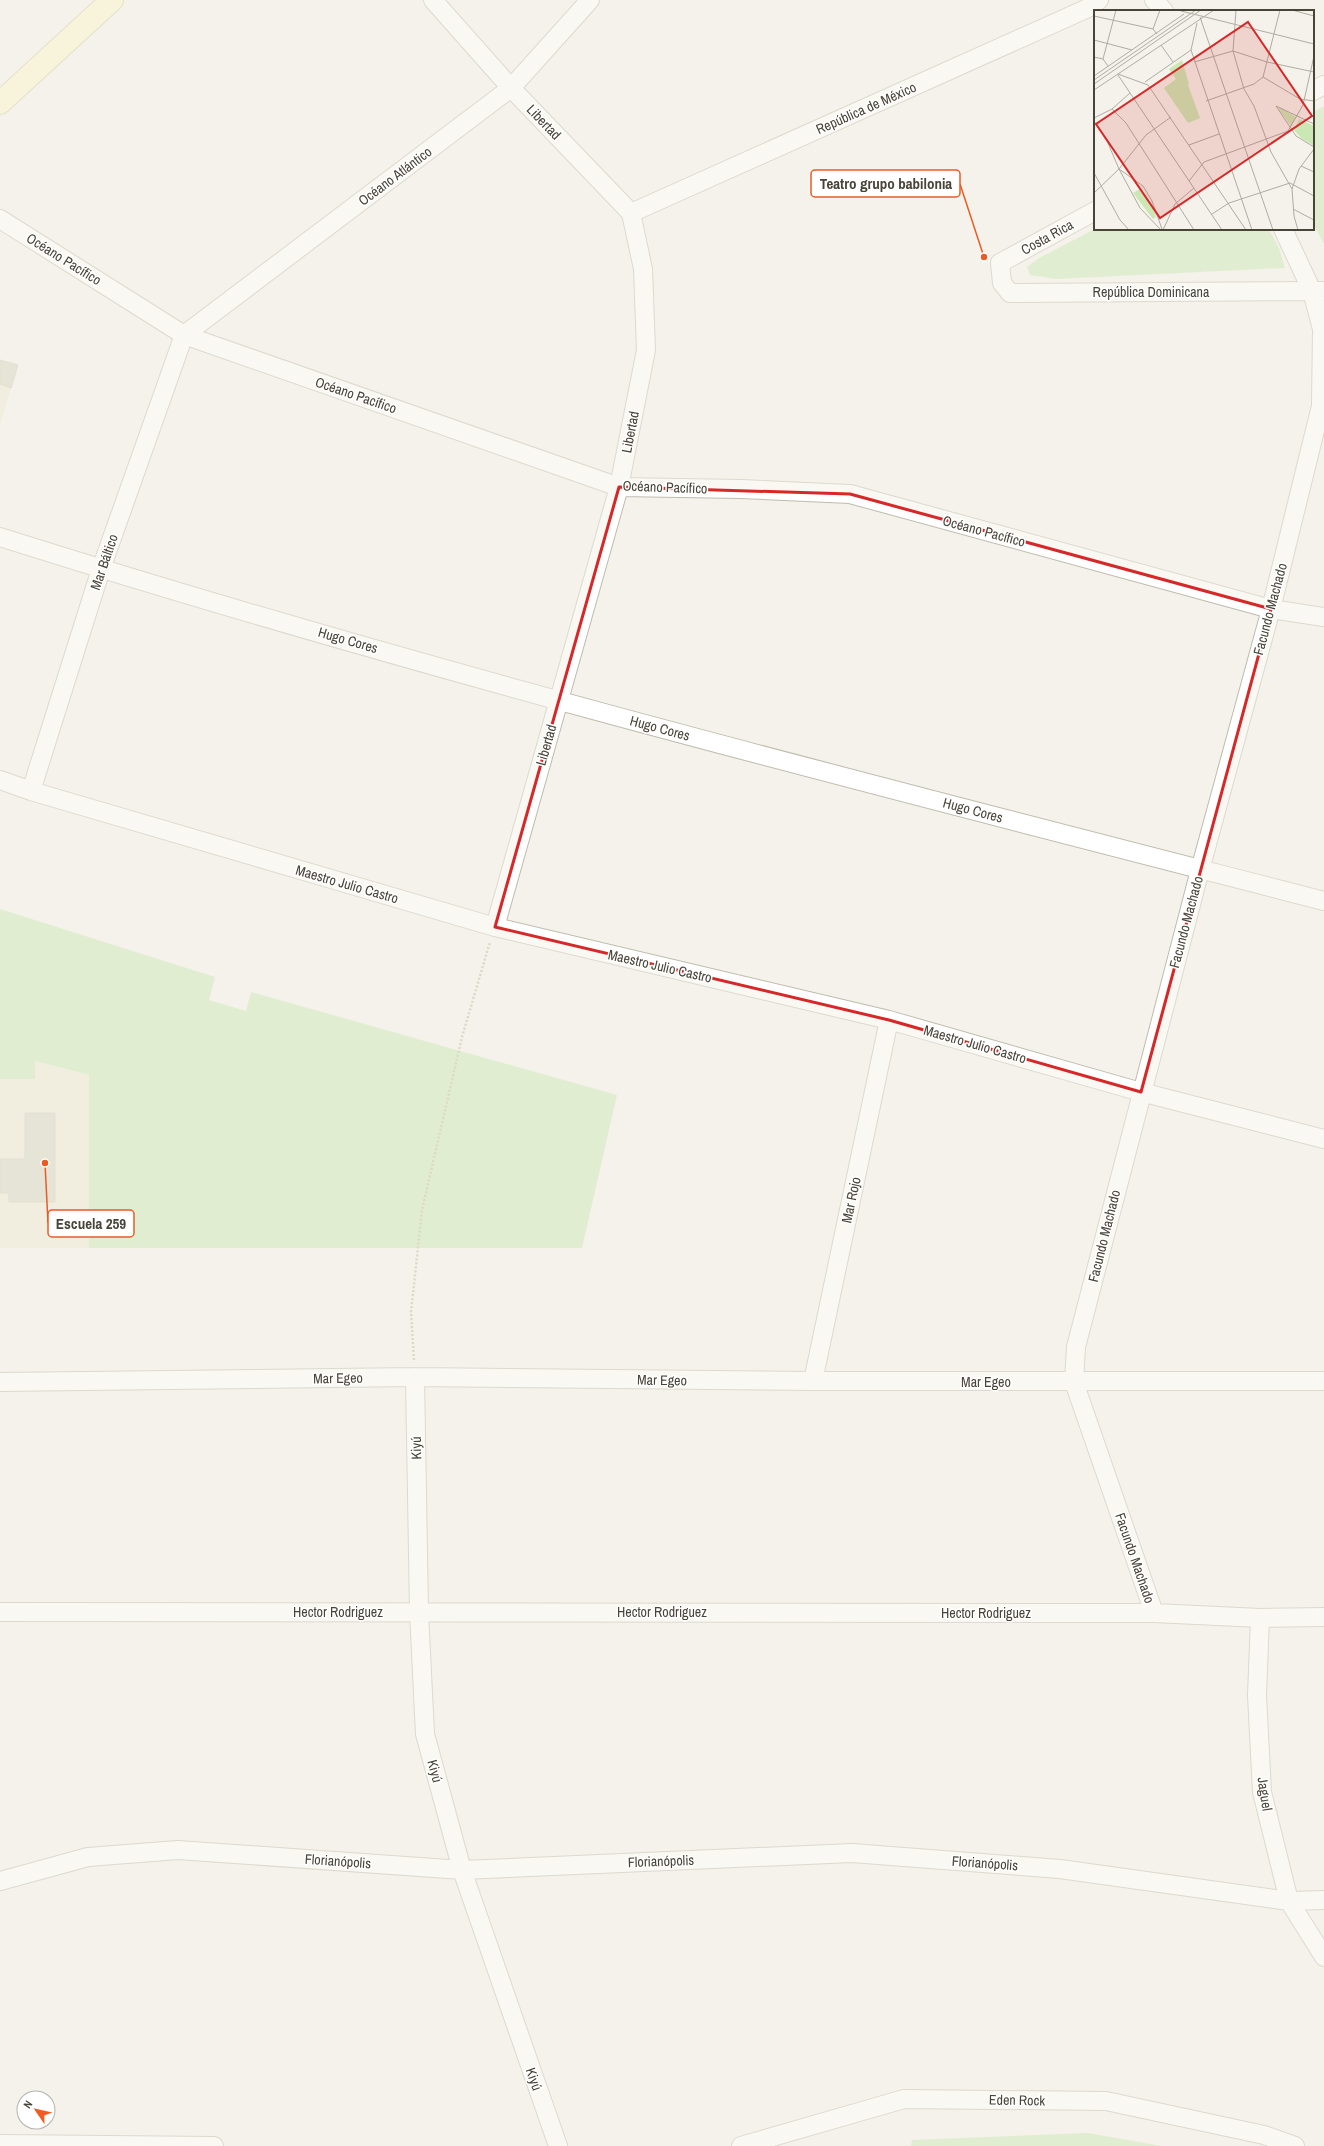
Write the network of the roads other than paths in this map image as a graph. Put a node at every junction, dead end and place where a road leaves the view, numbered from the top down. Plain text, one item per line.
1 (112, 0) edge
2 (433, 0) edge
3 (590, 0) edge
4 (1099, 0) edge
5 (1154, 0) edge
6 (1163, 10) edge
7 (1324, 85) edge
8 (511, 88) junction
9 (1314, 90) edge
10 (0, 103) edge
11 (1094, 212) edge
12 (631, 213) junction
13 (0, 219) edge
14 (1285, 230) edge
15 (1000, 263) joint
16 (1318, 291) edge
17 (184, 335) junction
18 (619, 487) junction
19 (0, 537) edge
20 (101, 569) junction
21 (1271, 609) junction
22 (1324, 617) edge
23 (559, 702) junction
24 (0, 780) edge
25 (30, 791) junction
26 (1200, 870) junction
27 (1324, 901) edge
28 (495, 927) junction
29 (889, 1020) junction
30 (1141, 1092) junction
31 (1324, 1139) edge
32 (415, 1377) junction
33 (813, 1381) junction
34 (1324, 1381) edge
35 (0, 1382) edge
36 (1074, 1382) junction
37 (0, 1612) edge
38 (419, 1612) junction
39 (1154, 1613) junction
40 (1324, 1617) edge
41 (1260, 1618) junction
42 (462, 1870) junction
43 (0, 1881) edge
44 (1324, 1900) edge
45 (1290, 1902) junction
46 (1324, 1957) edge
47 (0, 2144) edge
48 (214, 2146) edge
49 (558, 2146) edge
50 (741, 2146) edge
51 (1295, 2146) edge

1 - 10 street
2 - 8 street, Libertad
3 - 8 street, Océano Atlántico
4 - 12 street, República de México
5 - 6 street
7 - 9 street
8 - 12 street, Libertad
8 - 17 street, Océano Atlántico
11 - 15 street, Costa Rica
12 - 18 street, Libertad
13 - 17 street, Océano Pacífico
14 - 16 street, Facundo Machado
15 - 16 street, República Dominicana
16 - 21 street, Facundo Machado
17 - 18 street, Océano Pacífico
17 - 20 street, Mar Báltico
18 - 21 street, Océano Pacífico
18 - 23 street, Libertad
19 - 20 street, Hugo Cores
20 - 23 street, Hugo Cores
20 - 25 street, Mar Báltico
21 - 22 street, Océano Pacífico
21 - 26 street, Facundo Machado
23 - 26 street, Hugo Cores
23 - 28 street, Libertad
24 - 25 street, Maestro Julio Castro
25 - 28 street, Maestro Julio Castro
26 - 27 street, Hugo Cores
26 - 30 street, Facundo Machado
28 - 29 street, Maestro Julio Castro
29 - 30 street, Maestro Julio Castro
29 - 33 street, Mar Rojo
30 - 31 street, Maestro Julio Castro
30 - 36 street, Facundo Machado
32 - 33 street, Mar Egeo
32 - 35 street, Mar Egeo
32 - 38 street, Kiyú
33 - 36 street, Mar Egeo
34 - 36 street, Mar Egeo
36 - 39 street, Facundo Machado
37 - 38 street, Hector Rodriguez
38 - 39 street, Hector Rodriguez
38 - 42 street, Kiyú
39 - 41 street, Hector Rodriguez
40 - 41 street, Hector Rodriguez
41 - 45 street, Jaguel
42 - 43 street, Florianópolis
42 - 45 street, Florianópolis
42 - 49 street, Kiyú
44 - 45 street, Florianópolis
45 - 46 street, Jaguel
47 - 48 street
50 - 51 street, Eden Rock

